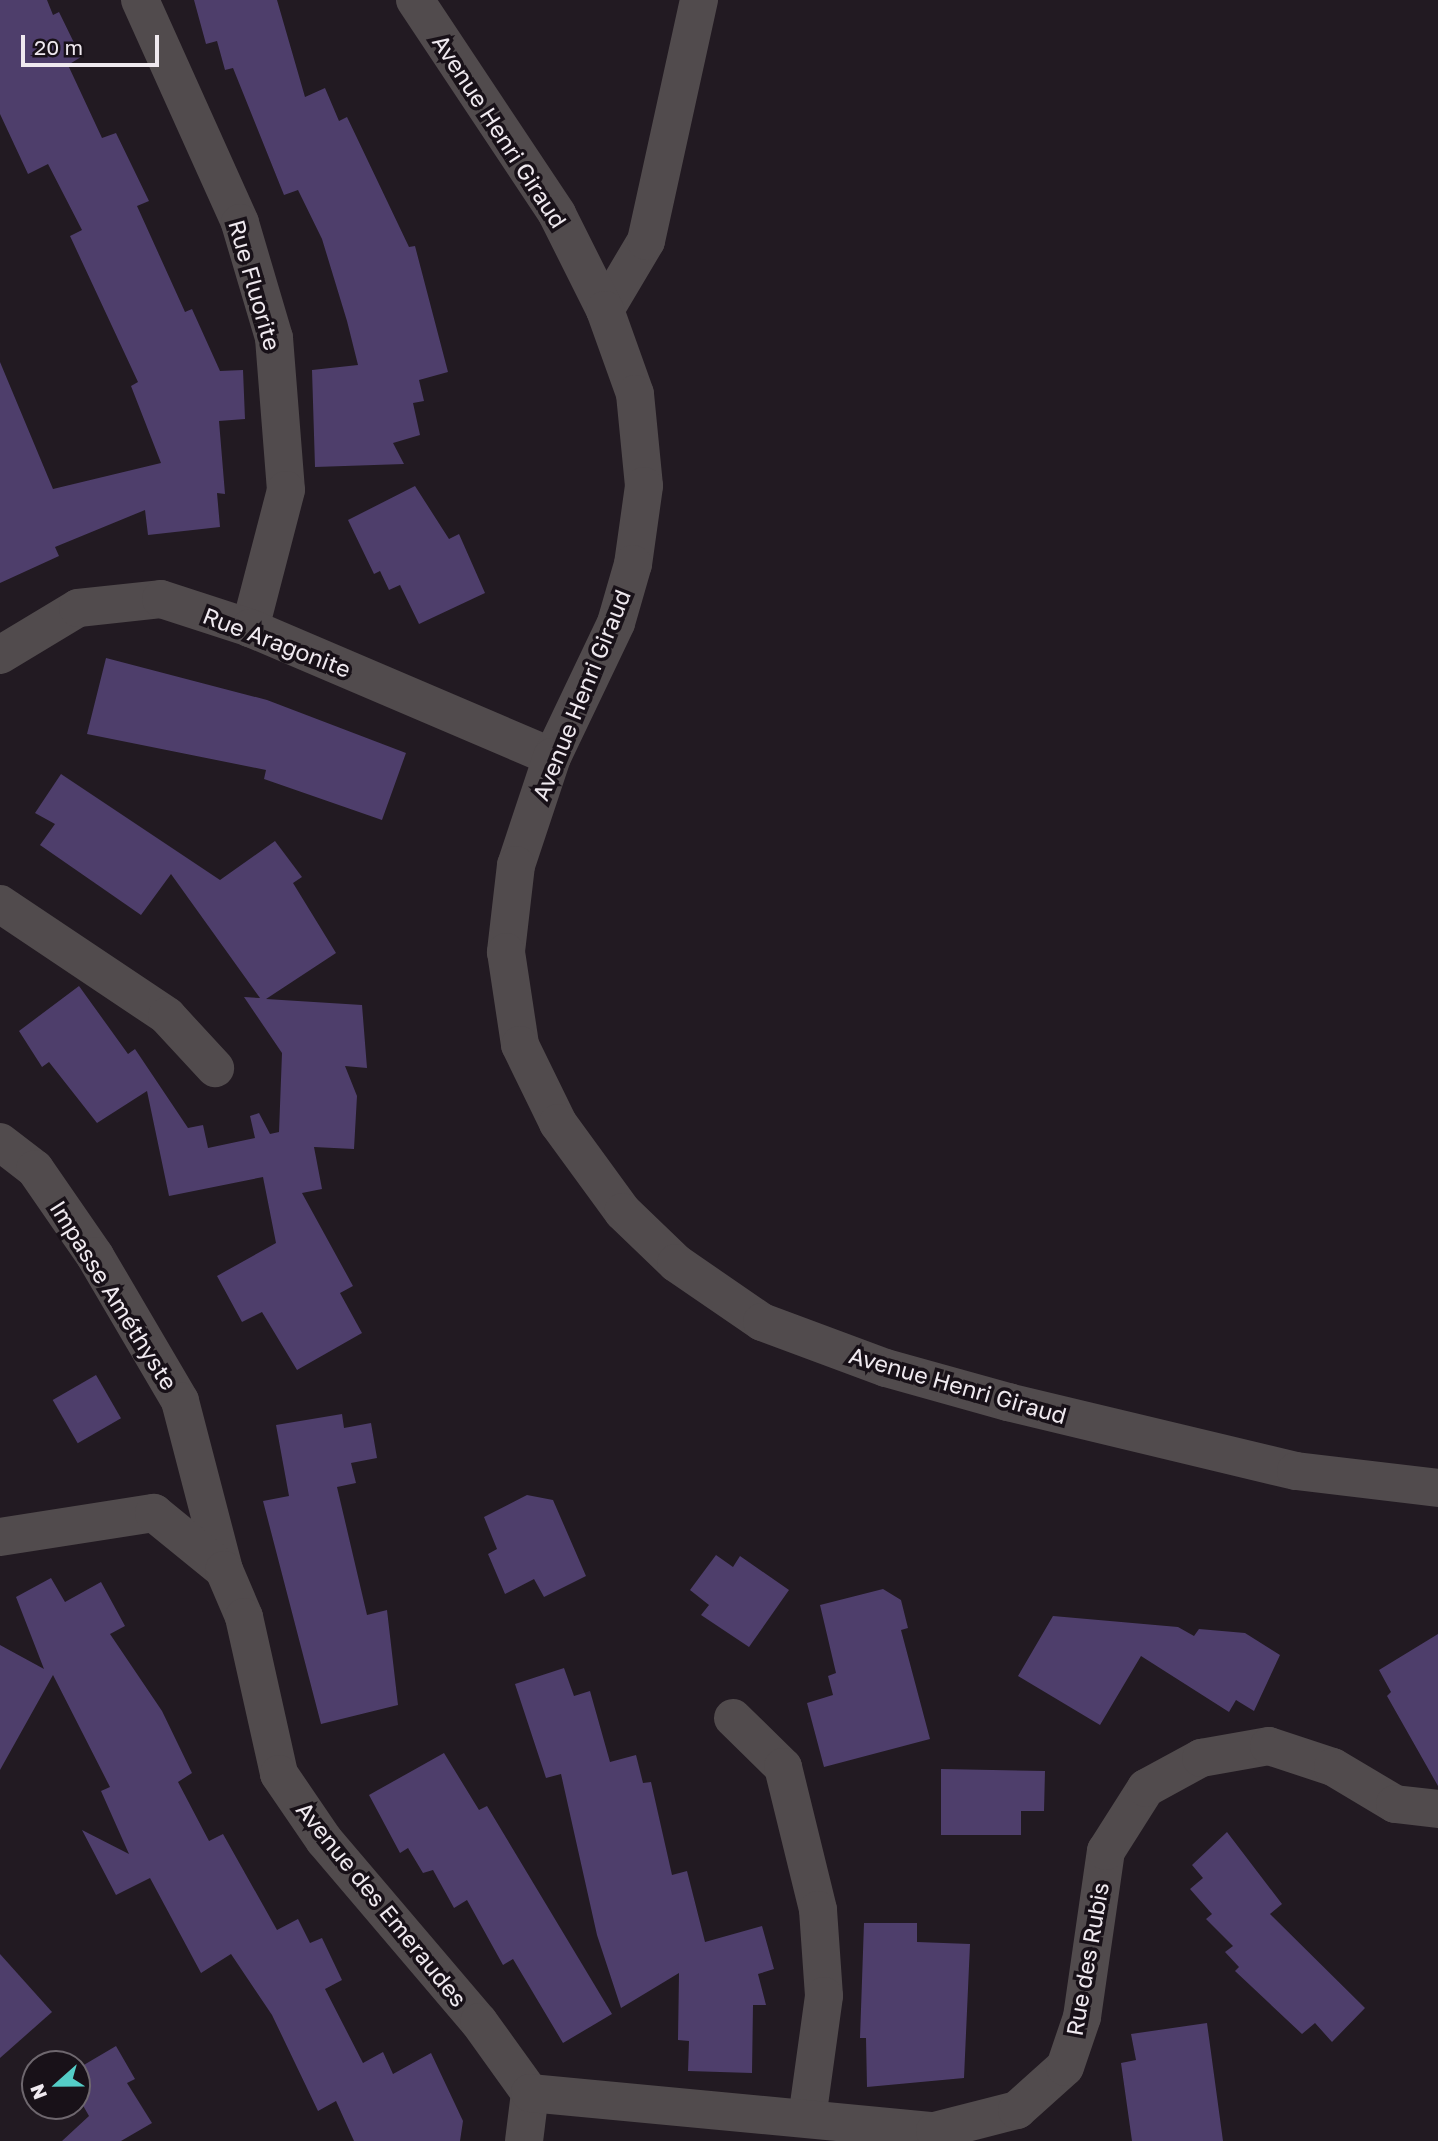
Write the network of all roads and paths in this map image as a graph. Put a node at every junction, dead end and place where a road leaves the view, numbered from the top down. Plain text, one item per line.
1 (140, 0) edge
2 (415, 0) edge
3 (699, 0) edge
4 (606, 310) junction
5 (250, 628) junction
6 (0, 655) edge
7 (552, 757) junction
8 (0, 904) edge
9 (215, 1068) dead end
10 (0, 1142) edge
11 (198, 1466) junction
12 (1438, 1488) edge
13 (154, 1513) junction
14 (0, 1536) edge
15 (223, 1570) junction
16 (733, 1718) dead end
17 (1438, 1809) edge
18 (530, 2093) junction
19 (807, 2118) junction
20 (524, 2141) edge

1 - 5 street, Rue Fluorite
2 - 4 street, Avenue Henri Giraud
3 - 4 street
4 - 7 street, Avenue Henri Giraud
5 - 6 street, Rue Aragonite
5 - 7 street, Rue Aragonite
7 - 12 street, Avenue Henri Giraud
8 - 9 street
10 - 11 street, Impasse Améthyste
11 - 13 street
11 - 15 street, Impasse Améthyste
13 - 14 street
13 - 15 street, Avenue des Emeraudes
15 - 18 street, Avenue des Emeraudes
16 - 19 street
17 - 19 street, Rue des Rubis
18 - 19 street, Rue des Rubis
18 - 20 street

